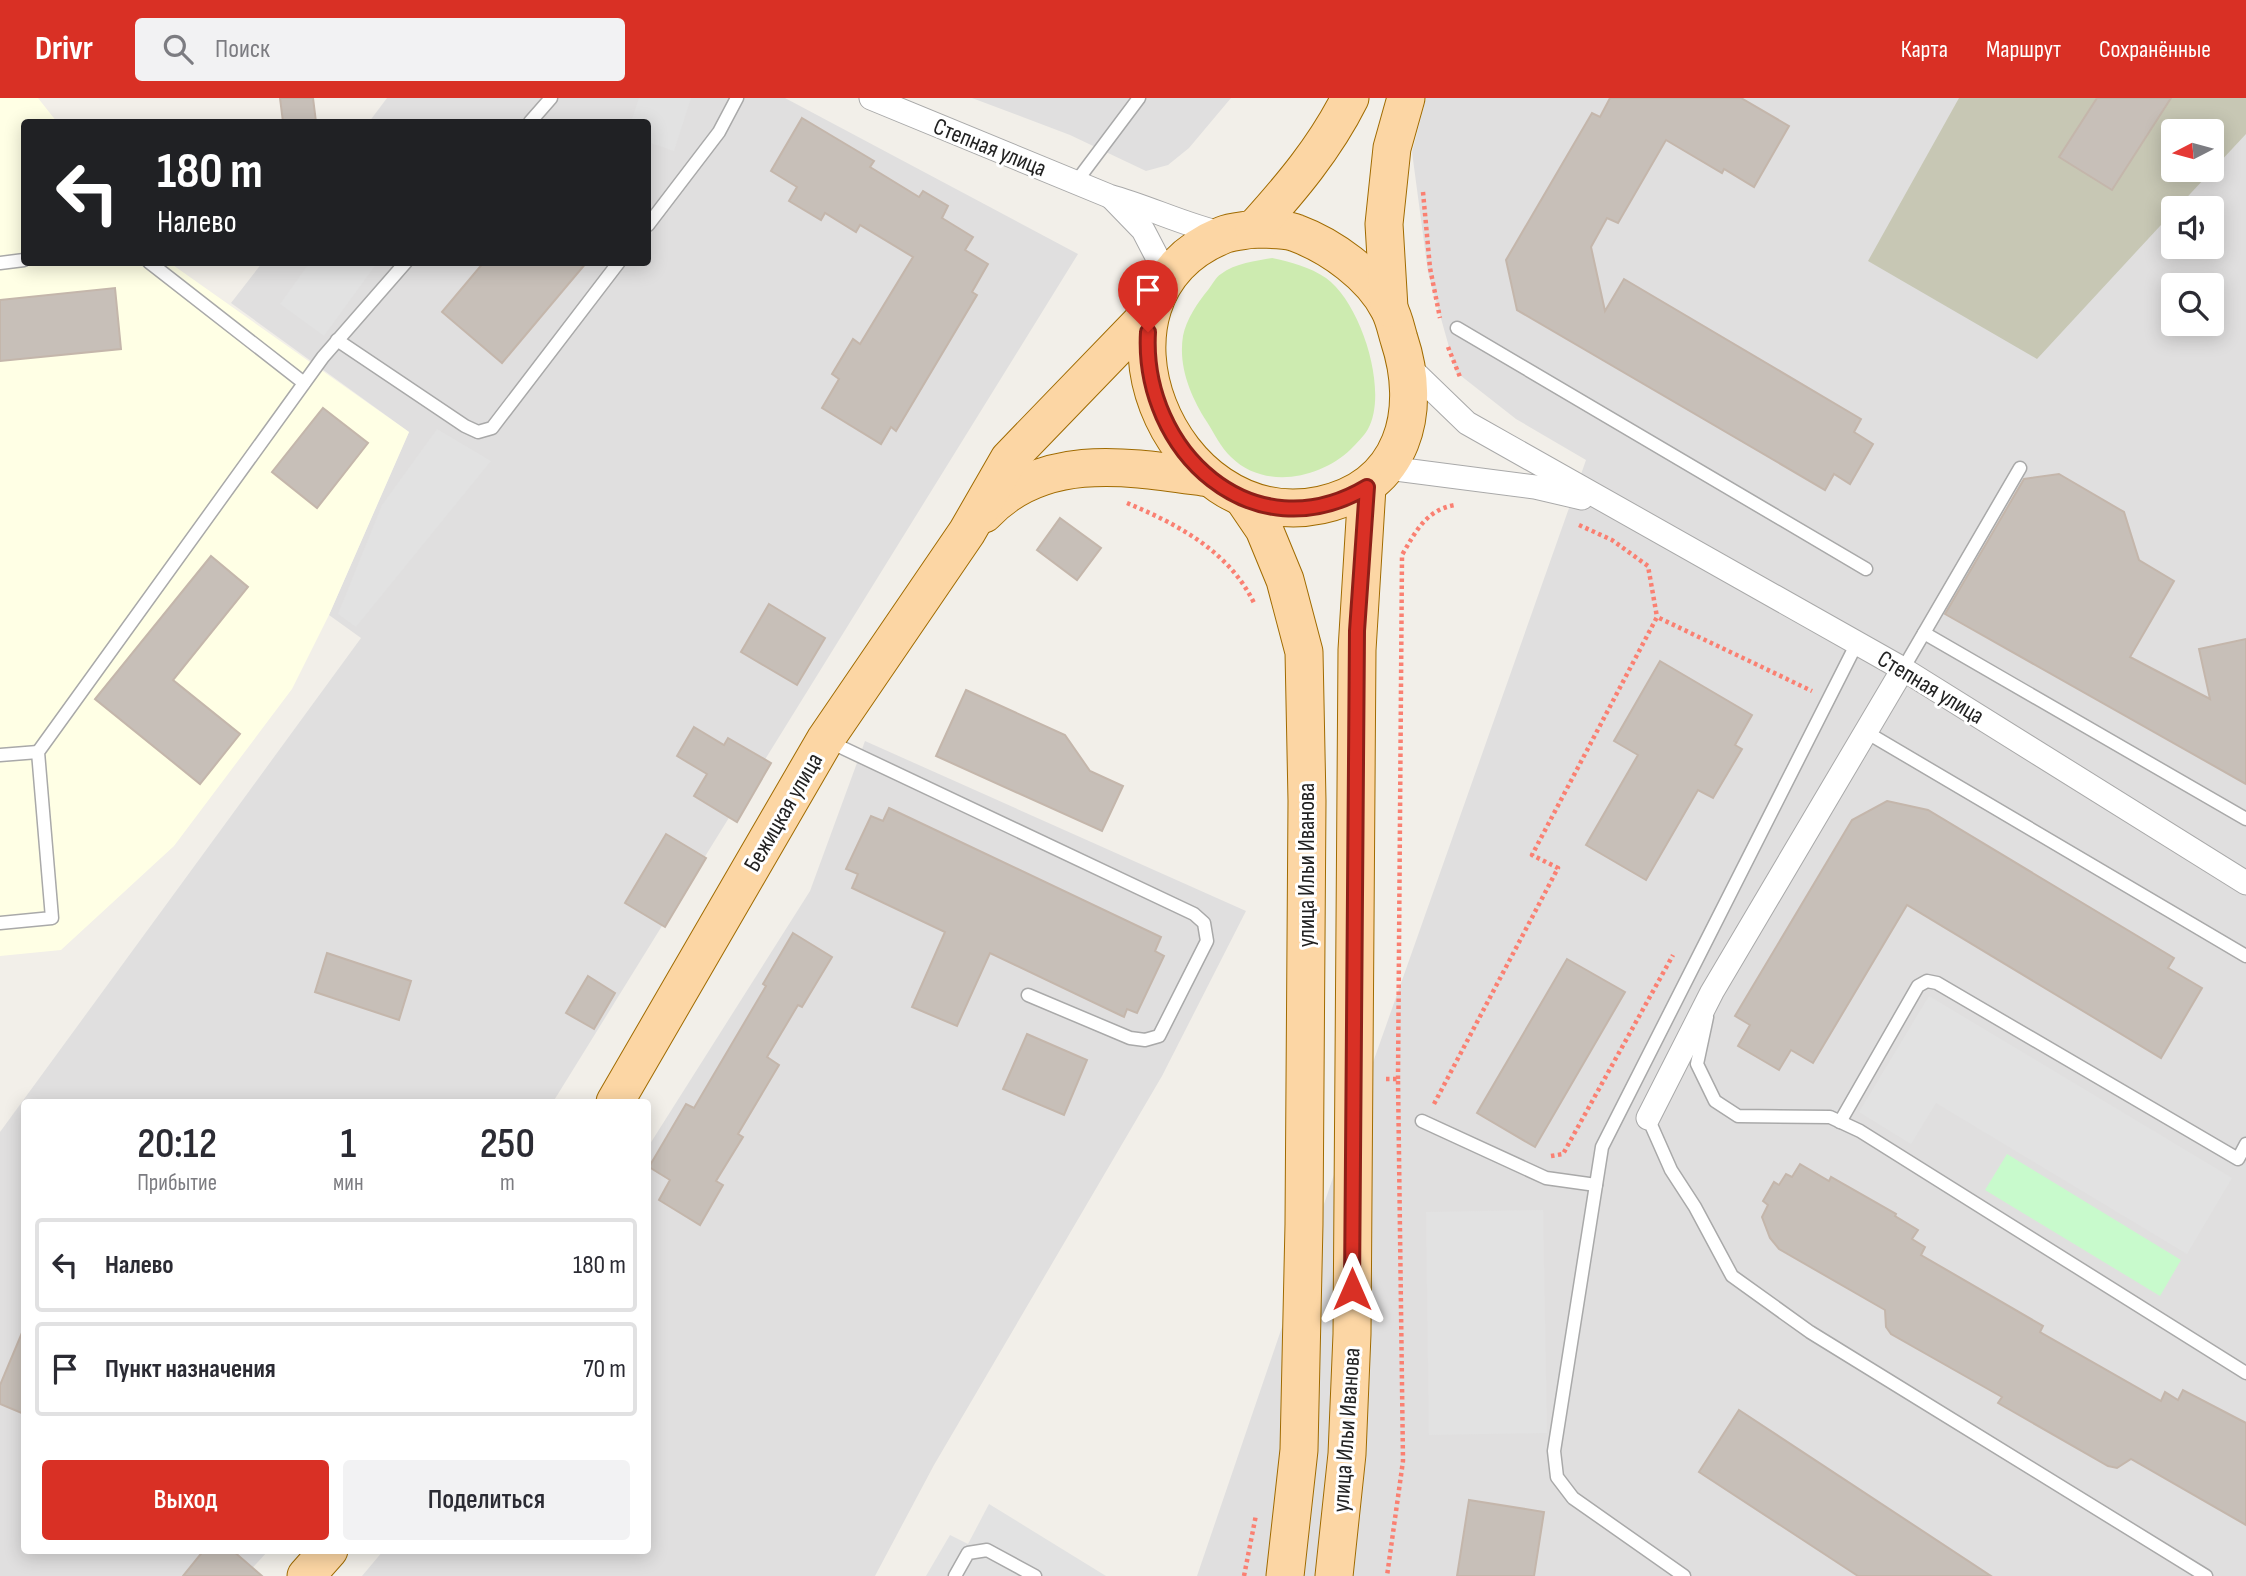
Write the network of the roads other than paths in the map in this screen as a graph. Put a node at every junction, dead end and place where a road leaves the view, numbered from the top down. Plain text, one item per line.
1 (551, 98) edge
2 (737, 98) edge
3 (870, 98) edge
4 (1350, 98) edge
5 (1406, 98) edge
6 (1132, 101) edge
7 (533, 119) edge
8 (1076, 182) junction
9 (1109, 196) junction
10 (651, 221) edge
11 (1239, 232) junction
12 (21, 260) edge
13 (0, 263) edge
14 (154, 266) edge
15 (402, 266) edge
16 (616, 266) edge
17 (1168, 278) junction
18 (1389, 308) junction
19 (1150, 313) junction
20 (1457, 328) dead end
21 (337, 340) junction
22 (1408, 366) junction
23 (304, 383) junction
24 (2020, 468) dead end
25 (1377, 477) junction
26 (1209, 478) junction
27 (1245, 501) junction
28 (1609, 504) junction
29 (967, 532) junction
30 (1866, 569) dead end
31 (1924, 633) junction
32 (1857, 643) junction
33 (1903, 669) junction
34 (1866, 732) junction
35 (825, 740) junction
36 (38, 752) junction
37 (0, 755) edge
38 (2246, 819) edge
39 (2246, 883) edge
40 (0, 923) edge
41 (2246, 956) edge
42 (1712, 992) junction
43 (1028, 995) dead end
44 (617, 1099) edge
45 (1648, 1118) joint
46 (1422, 1121) dead end
47 (1840, 1122) junction
48 (2246, 1144) edge
49 (1596, 1185) junction
50 (2246, 1373) edge
51 (325, 1554) edge
52 (306, 1576) edge
53 (955, 1576) edge
54 (1035, 1576) edge
55 (1286, 1576) edge
56 (1334, 1576) edge
57 (1684, 1576) edge
58 (2206, 1576) edge

1 - 7 lane
2 - 10 lane
3 - 8 street, Степная улица
4 - 11 main road
5 - 18 main road
6 - 8 lane
8 - 9 street, Степная улица
9 - 11 street, Степная улица
9 - 17 street
11 - 17 main road
11 - 18 main road
12 - 13 lane
14 - 23 lane
15 - 21 lane
16 - 21 lane
17 - 19 main road
18 - 22 main road
19 - 26 main road
19 - 29 main road
20 - 30 lane
21 - 23 lane
22 - 25 main road
22 - 28 street, Степная улица
23 - 36 lane
24 - 31 lane
25 - 27 main road
25 - 28 street
25 - 56 main road, улица Ильи Иванова
26 - 27 main road
26 - 29 main road
27 - 55 main road, улица Ильи Иванова
28 - 32 street, Степная улица
29 - 35 main road, Бежицкая улица
31 - 33 lane
31 - 38 lane
32 - 33 street, Степная улица
32 - 49 lane
33 - 34 street
33 - 39 street, Степная улица
34 - 41 lane
34 - 42 street
35 - 43 lane
35 - 44 main road, Бежицкая улица
36 - 37 lane
36 - 40 lane
42 - 45 street
42 - 47 lane
45 - 58 lane
46 - 49 lane
47 - 48 lane
47 - 50 lane
49 - 57 lane
51 - 52 main road
53 - 54 lane

